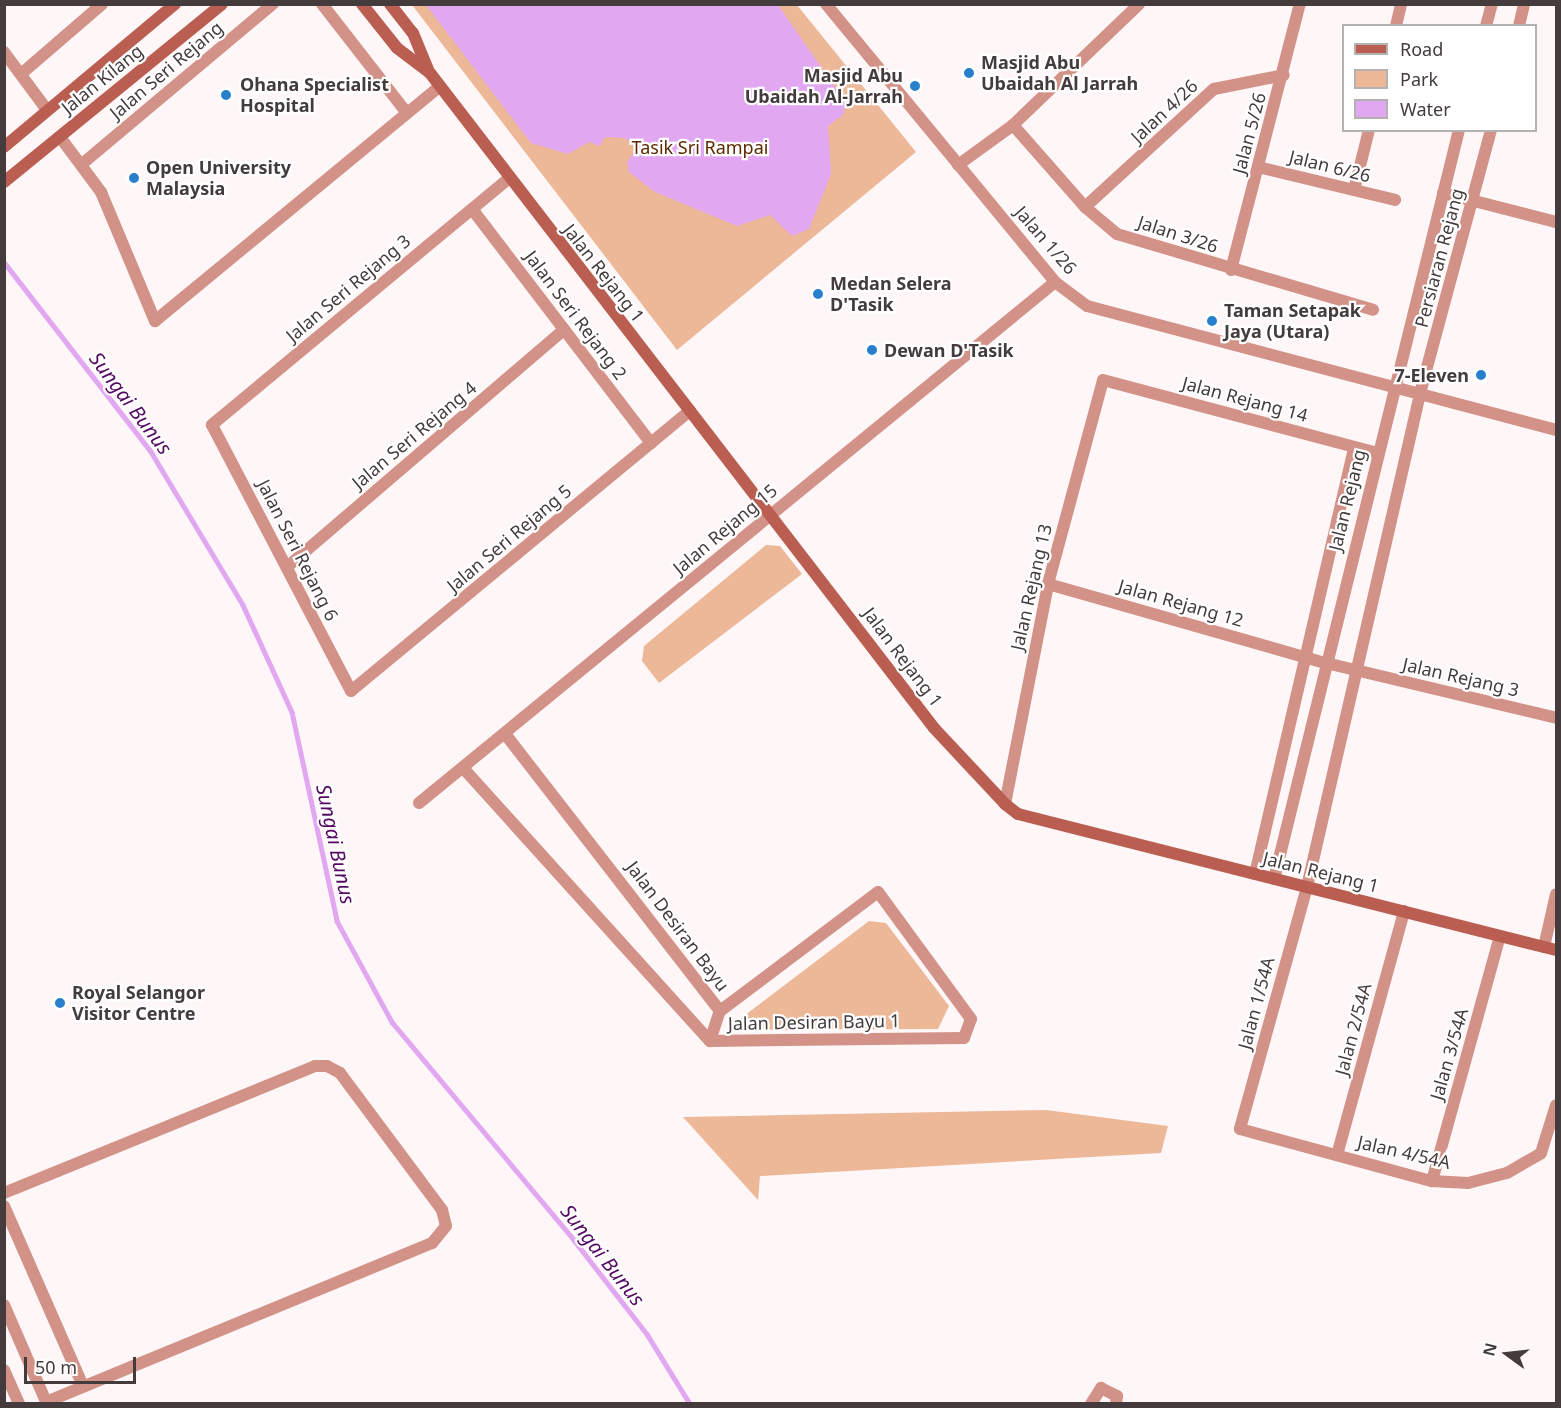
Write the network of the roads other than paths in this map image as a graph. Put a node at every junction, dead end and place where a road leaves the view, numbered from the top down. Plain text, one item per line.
1 (102, 4) edge
2 (175, 4) edge
3 (222, 4) edge
4 (273, 4) edge
5 (322, 4) edge
6 (362, 4) edge
7 (390, 4) edge
8 (826, 4) edge
9 (1299, 4) edge
10 (1401, 4) edge
11 (1492, 4) edge
12 (1524, 4) edge
13 (1136, 6) edge
14 (1396, 24) edge
15 (1487, 24) edge
16 (1519, 24) edge
17 (4, 52) edge
18 (430, 73) junction
19 (21, 74) junction
20 (1284, 75) junction
21 (440, 86) junction
22 (47, 110) junction
23 (407, 113) junction
24 (1012, 125) junction
25 (1368, 132) edge
26 (1458, 132) edge
27 (1490, 132) edge
28 (60, 137) junction
29 (4, 147) edge
30 (82, 164) junction
31 (958, 165) junction
32 (1258, 167) junction
33 (508, 179) junction
34 (4, 182) edge
35 (1354, 190) junction
36 (1443, 193) junction
37 (1395, 200) dead end
38 (1473, 201) junction
39 (1085, 207) junction
40 (472, 209) junction
41 (1557, 222) edge
42 (1231, 270) junction
43 (1055, 282) junction
44 (1373, 310) dead end
45 (564, 330) junction
46 (1103, 380) joint
47 (1393, 387) junction
48 (1420, 394) junction
49 (690, 411) junction
50 (212, 425) joint
51 (1557, 430) edge
52 (651, 443) junction
53 (1354, 447) junction
54 (1377, 453) junction
55 (771, 514) junction
56 (287, 567) junction
57 (1048, 584) junction
58 (1305, 657) junction
59 (1326, 663) junction
60 (1357, 670) junction
61 (351, 692) joint
62 (1557, 718) edge
63 (507, 736) junction
64 (464, 769) junction
65 (419, 803) dead end
66 (1005, 804) junction
67 (1254, 874) junction
68 (1274, 879) junction
69 (1307, 887) junction
70 (878, 892) joint
71 (1557, 894) edge
72 (1404, 911) junction
73 (1500, 936) junction
74 (1544, 947) junction
75 (1557, 950) edge
76 (720, 1011) junction
77 (710, 1041) junction
78 (1557, 1105) edge
79 (1240, 1130) joint
80 (1337, 1155) junction
81 (1432, 1181) junction
82 (4, 1193) edge
83 (4, 1206) edge
84 (4, 1305) edge
85 (4, 1370) edge
86 (82, 1386) junction
87 (46, 1403) edge
88 (19, 1404) edge
89 (1091, 1404) edge
90 (1116, 1404) edge

1 - 19 street
2 - 22 street, Jalan Kilang
3 - 28 street, Jalan Kilang
4 - 30 street, Jalan Seri Rejang
5 - 23 street
6 - 18 street, Jalan Rejang 1
7 - 18 street, Jalan Rejang 1
8 - 31 street, Jalan 1/26
9 - 20 street, Jalan 5/26
10 - 14 street
11 - 15 street
12 - 16 street
13 - 24 street
17 - 19 street
18 - 21 street, Jalan Rejang 1
19 - 22 street
20 - 32 street, Jalan 5/26
20 - 39 street, Jalan 4/26
21 - 23 street
21 - 33 street, Jalan Rejang 1
22 - 29 street, Jalan Kilang
23 - 30 street
24 - 31 street
24 - 39 street, Jalan 3/26
25 - 35 street
26 - 36 street, Jalan Rejang
27 - 38 street, Persiaran Rejang
28 - 30 street
28 - 34 street, Jalan Kilang
31 - 43 street, Jalan 1/26
32 - 35 street, Jalan 6/26
32 - 42 street, Jalan 5/26
33 - 40 street, Jalan Seri Rejang 3
33 - 49 street, Jalan Rejang 1
35 - 37 street, Jalan 6/26
36 - 38 street
36 - 47 street, Jalan Rejang
38 - 41 street
38 - 48 street, Persiaran Rejang
39 - 42 street, Jalan 3/26
40 - 45 street, Jalan Seri Rejang 2
40 - 50 street, Jalan Seri Rejang 3
42 - 44 street, Jalan 3/26
43 - 47 street, Jalan 1/26
43 - 55 street, Jalan Rejang 15
45 - 52 street, Jalan Seri Rejang 2
45 - 56 street, Jalan Seri Rejang 4
46 - 53 street, Jalan Rejang 14
46 - 57 street, Jalan Rejang 13
47 - 48 street, Jalan 1/26
47 - 54 street, Jalan Rejang
48 - 51 street, Jalan 1/26
48 - 60 street, Persiaran Rejang
49 - 52 street, Jalan Seri Rejang 5
49 - 55 street, Jalan Rejang 1
50 - 56 street, Jalan Seri Rejang 6
52 - 61 street, Jalan Seri Rejang 5
53 - 54 street, Jalan Rejang 14
53 - 58 street
54 - 59 street, Jalan Rejang
55 - 63 street, Jalan Rejang 15
55 - 66 street, Jalan Rejang 1
56 - 61 street, Jalan Seri Rejang 6
57 - 58 street, Jalan Rejang 12
57 - 66 street, Jalan Rejang 13
58 - 59 street, Jalan Rejang 12
58 - 67 street
59 - 60 street, Jalan Rejang 3
59 - 68 street, Jalan Rejang
60 - 62 street, Jalan Rejang 3
60 - 69 street, Jalan 1/54A
63 - 64 street, Jalan Rejang 15
63 - 76 street, Jalan Desiran Bayu
64 - 65 street, Jalan Rejang 15
64 - 77 street, Jalan Desiran Bayu 1
66 - 67 street, Jalan Rejang 1
67 - 68 street, Jalan Rejang 1
68 - 69 street, Jalan Rejang 1
69 - 72 street, Jalan Rejang 1
69 - 79 street, Jalan 1/54A
70 - 76 street, Jalan Desiran Bayu
70 - 77 street, Jalan Desiran Bayu 1
71 - 74 street
72 - 73 street, Jalan Rejang 1
72 - 80 street, Jalan 2/54A
73 - 74 street, Jalan Rejang 1
73 - 81 street, Jalan 3/54A
74 - 75 street, Jalan Rejang 1
76 - 77 street
78 - 81 street, Jalan 4/54A
79 - 80 street, Jalan 4/54A
80 - 81 street, Jalan 4/54A
82 - 86 street
83 - 86 street
84 - 87 street
85 - 88 street
86 - 87 street
89 - 90 street

